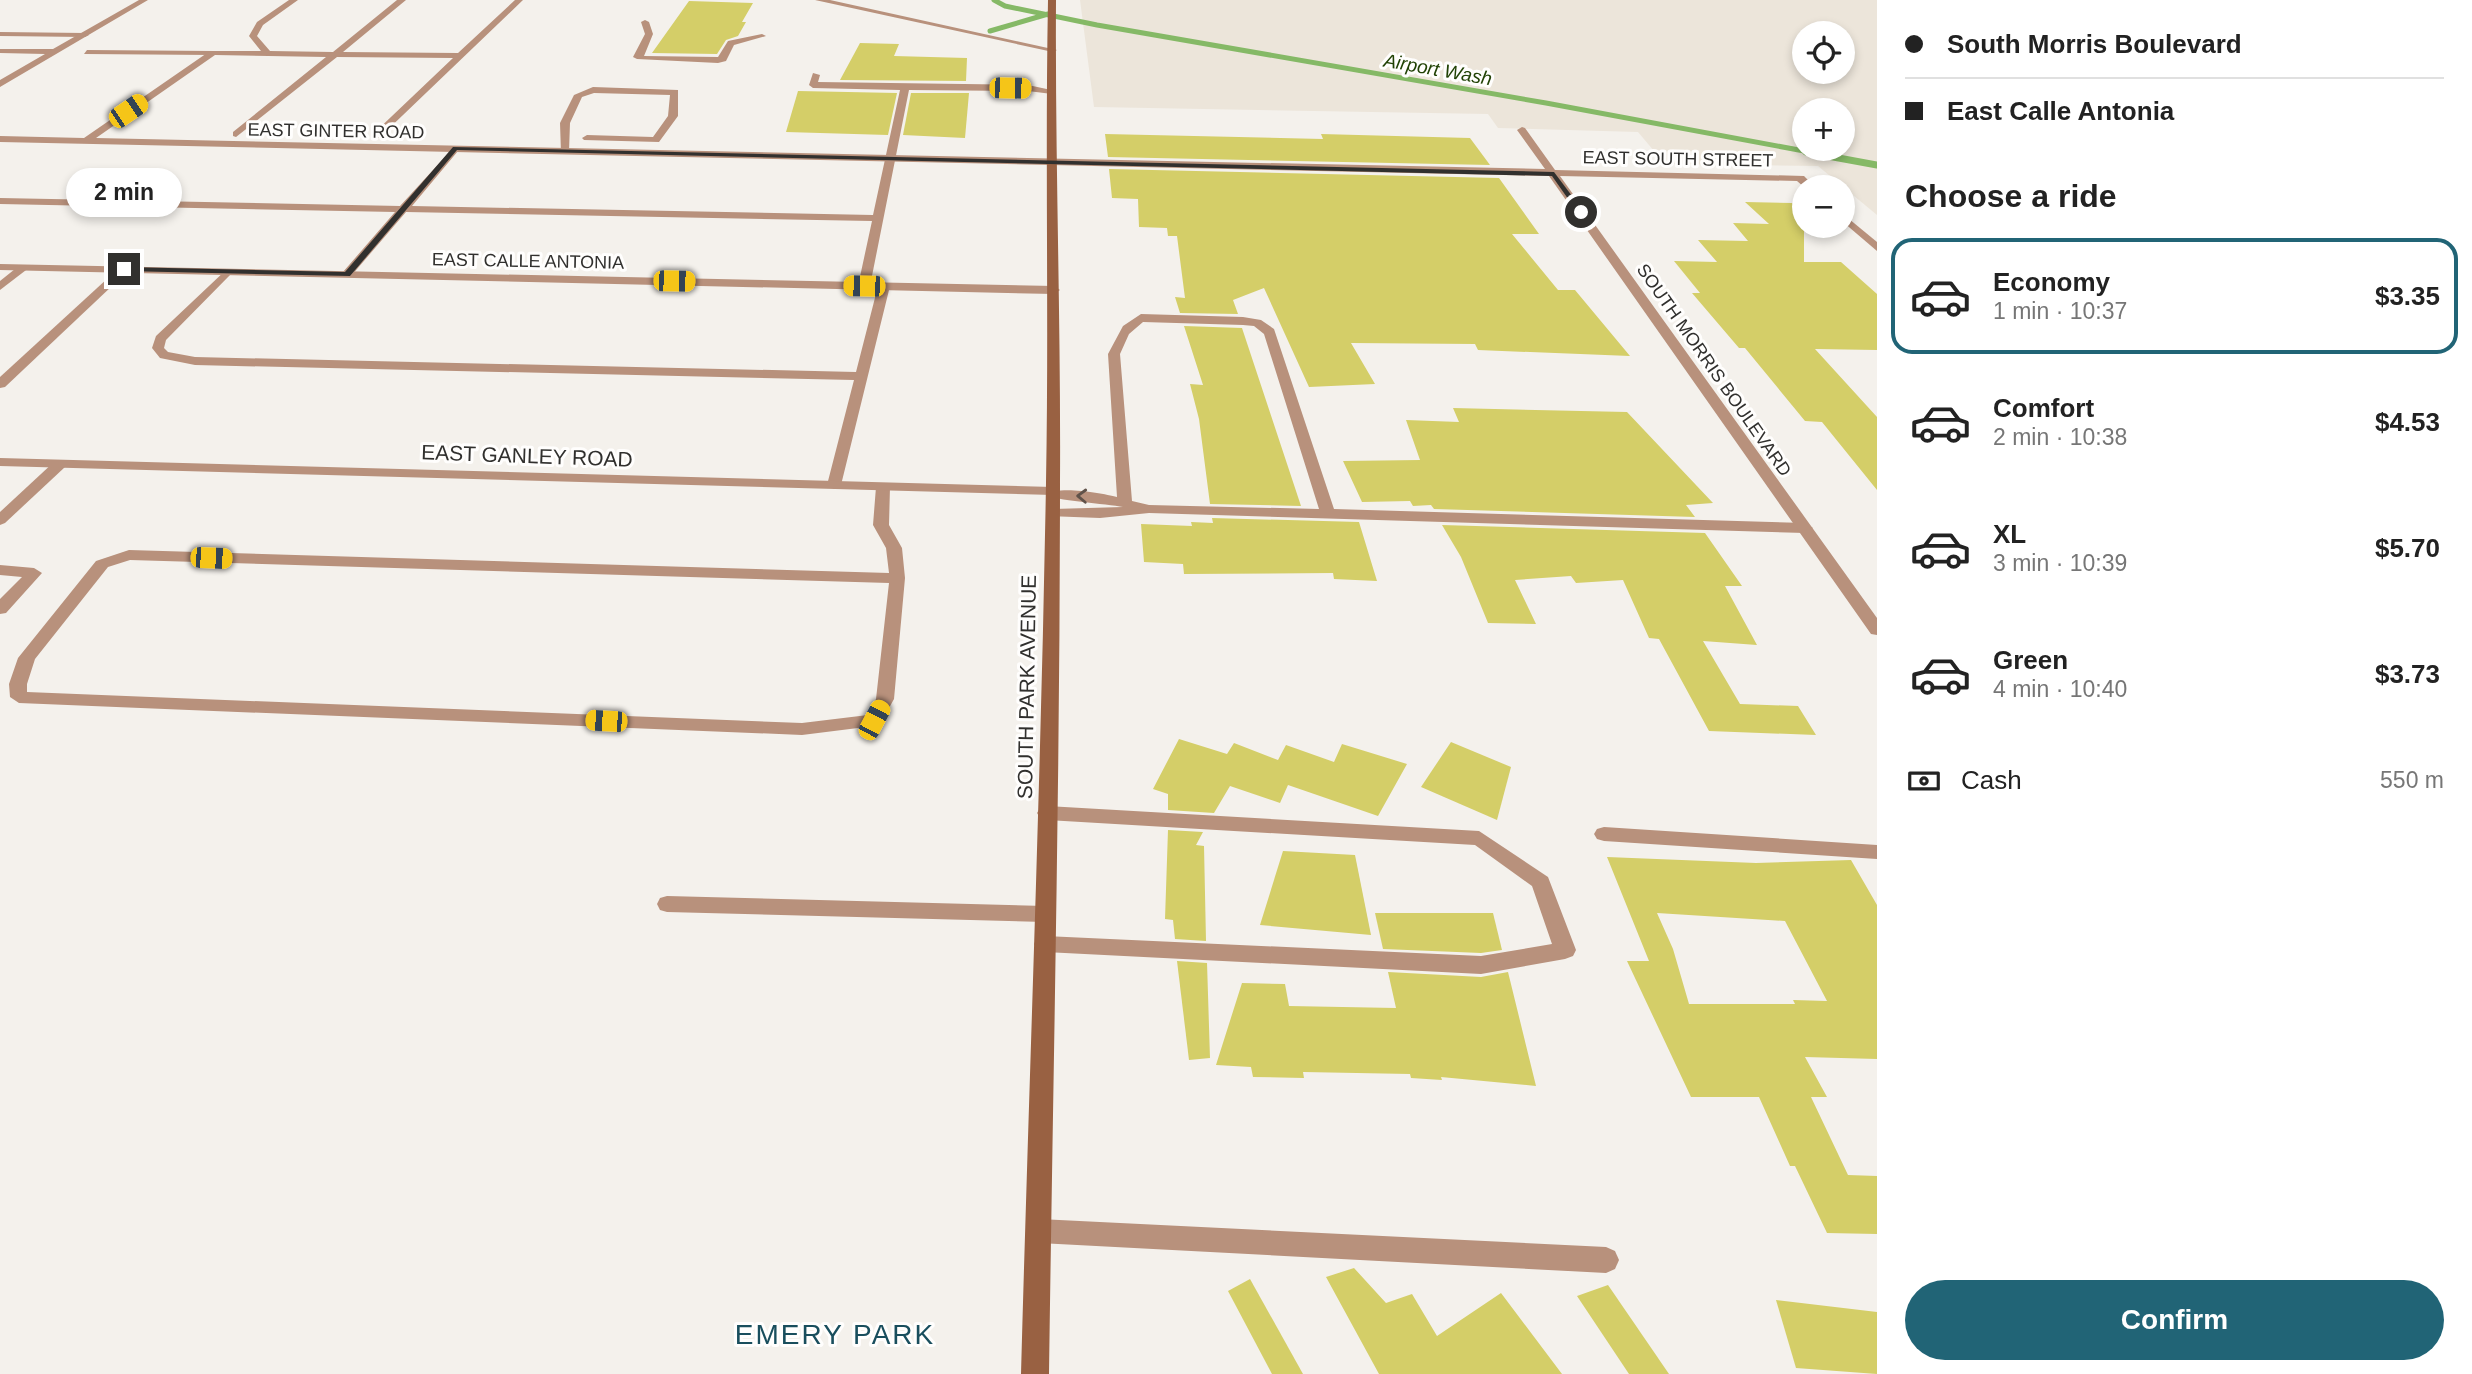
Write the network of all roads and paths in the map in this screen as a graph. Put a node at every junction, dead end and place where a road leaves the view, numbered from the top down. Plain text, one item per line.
1 (144, 0) edge
2 (294, 0) edge
3 (402, 0) edge
4 (519, 0) edge
5 (818, 0) edge
6 (1052, 3) edge
7 (645, 22) dead end
8 (0, 34) edge
9 (85, 35) junction
10 (762, 36) dead end
11 (1053, 43) junction
12 (0, 51) edge
13 (55, 52) junction
14 (87, 52) dead end
15 (214, 53) junction
16 (267, 53) junction
17 (334, 54) junction
18 (461, 56) junction
19 (816, 75) dead end
20 (0, 84) edge
21 (905, 87) junction
22 (1052, 92) junction
23 (1522, 130) dead end
24 (236, 134) dead end
25 (376, 136) dead end
26 (587, 138) dead end
27 (0, 139) edge
28 (86, 141) junction
29 (455, 149) junction
30 (564, 151) junction
31 (890, 159) junction
32 (1050, 162) junction
33 (1554, 174) junction
34 (1792, 178) edge
35 (0, 201) edge
36 (404, 208) junction
37 (878, 219) junction
38 (1855, 228) edge
39 (1877, 248) edge
40 (0, 267) edge
41 (24, 267) junction
42 (124, 269) junction
43 (228, 272) junction
44 (347, 274) junction
45 (864, 286) junction
46 (884, 286) junction
47 (0, 287) edge
48 (1054, 290) junction
49 (862, 376) junction
50 (0, 384) edge
51 (0, 462) edge
52 (60, 464) junction
53 (834, 485) junction
54 (883, 486) junction
55 (1053, 500) junction
56 (1125, 503) junction
57 (1149, 509) junction
58 (1328, 513) junction
59 (0, 520) edge
60 (1805, 528) junction
61 (0, 570) edge
62 (897, 578) junction
63 (0, 609) edge
64 (1877, 630) edge
65 (1047, 813) junction
66 (1604, 834) dead end
67 (1877, 852) edge
68 (667, 904) dead end
69 (1045, 914) junction
70 (1045, 944) junction
71 (1039, 1231) junction
72 (1606, 1261) dead end
73 (1035, 1374) edge

1 - 9 street
2 - 16 street
3 - 17 street
4 - 18 street
5 - 11 street
6 - 11 main road, SOUTH PARK AVENUE
7 - 10 street
8 - 9 street
9 - 13 street
11 - 22 main road, SOUTH PARK AVENUE
12 - 13 street
13 - 20 street
14 - 15 street
15 - 16 street
15 - 28 street
16 - 17 street
17 - 18 street
17 - 24 street
18 - 25 street
19 - 21 street
21 - 22 street
21 - 31 street
22 - 32 main road, SOUTH PARK AVENUE
23 - 33 street, SOUTH MORRIS BOULEVARD
26 - 30 street
27 - 28 street, EAST GINTER ROAD
28 - 29 street, EAST GINTER ROAD
29 - 30 street, EAST GINTER ROAD
29 - 36 street
30 - 31 street, EAST GINTER ROAD
31 - 32 street, EAST GINTER ROAD
31 - 37 street
32 - 33 street, EAST SOUTH STREET
32 - 48 main road, SOUTH PARK AVENUE
33 - 34 street, EAST SOUTH STREET
33 - 60 street, SOUTH MORRIS BOULEVARD
35 - 36 street
36 - 37 street
36 - 44 street
37 - 45 street
38 - 39 street
40 - 41 street, EAST CALLE ANTONIA
41 - 42 street, EAST CALLE ANTONIA
41 - 47 street
42 - 43 street, EAST CALLE ANTONIA
42 - 50 street
43 - 44 street, EAST CALLE ANTONIA
43 - 49 street
44 - 45 street, EAST CALLE ANTONIA
45 - 46 street, EAST CALLE ANTONIA
46 - 48 street, EAST CALLE ANTONIA
46 - 49 street
48 - 55 main road, SOUTH PARK AVENUE
49 - 53 street
51 - 52 street, EAST GANLEY ROAD
52 - 53 street, EAST GANLEY ROAD
52 - 59 street
53 - 54 street, EAST GANLEY ROAD
54 - 55 street, EAST GANLEY ROAD
54 - 62 street
56 -> 55 street
55 - 57 street
55 - 65 main road, SOUTH PARK AVENUE
56 - 57 street
56 - 58 street
57 - 58 street
58 - 60 street
60 - 64 street, SOUTH MORRIS BOULEVARD
61 - 63 street
62 - 62 street
65 - 69 main road, SOUTH PARK AVENUE
65 - 70 street
66 - 67 street
68 - 69 street
69 - 70 main road, SOUTH PARK AVENUE
70 - 71 main road, SOUTH PARK AVENUE
71 - 72 street
71 - 73 main road, SOUTH PARK AVENUE

